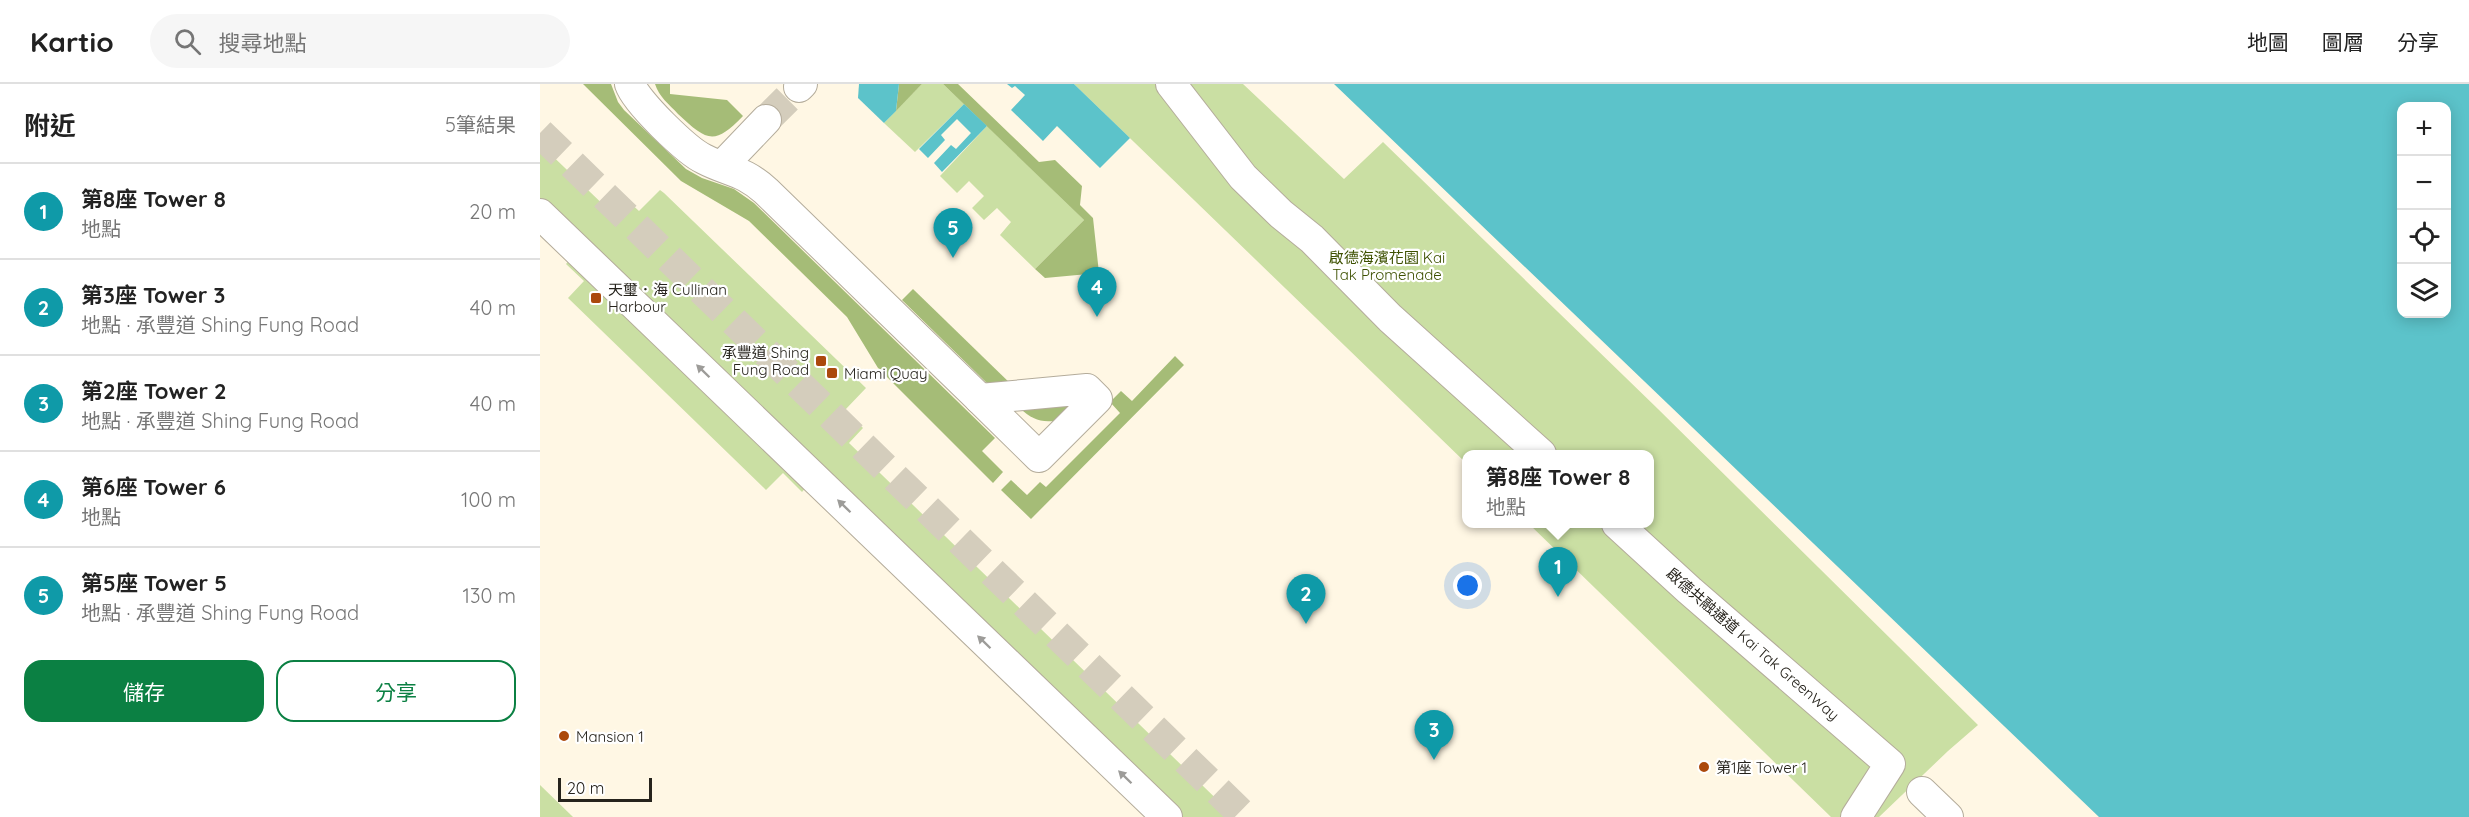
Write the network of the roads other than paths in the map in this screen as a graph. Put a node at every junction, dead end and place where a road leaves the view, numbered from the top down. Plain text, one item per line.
1 (630, 84) edge
2 (1171, 84) edge
3 (766, 120) tunnel mouth
4 (722, 166) junction
5 (540, 214) edge
6 (980, 399) dead end
7 (1537, 450) edge
8 (1621, 528) edge
9 (1922, 792) dead end
10 (1167, 817) edge
11 (1856, 817) edge
12 (1948, 817) edge

1 - 4 street
2 - 7 street
3 - 4 street
4 - 6 street
10 -> 5 street
8 - 11 street, 啟德共融通道 Kai Tak GreenWay
9 - 12 street

